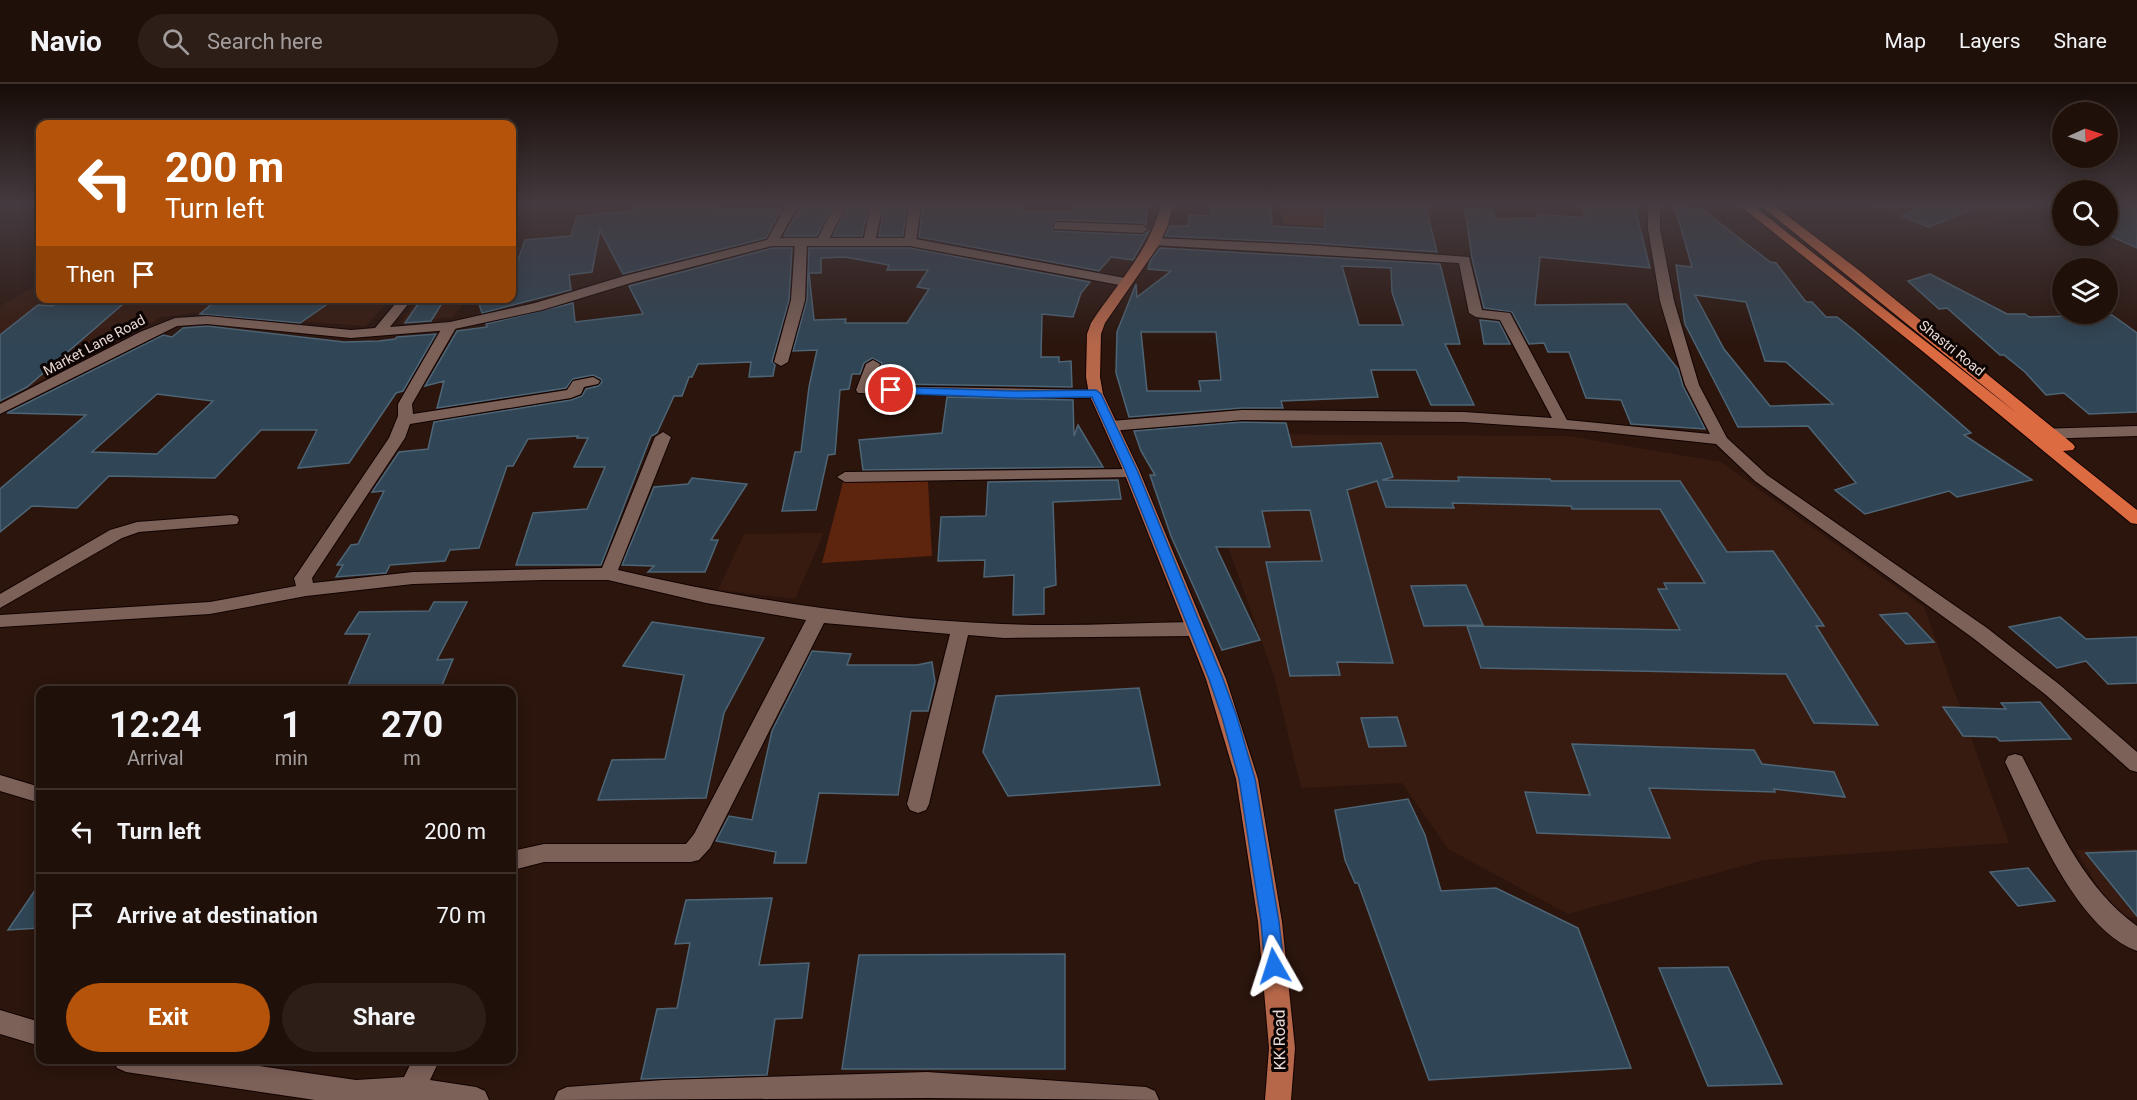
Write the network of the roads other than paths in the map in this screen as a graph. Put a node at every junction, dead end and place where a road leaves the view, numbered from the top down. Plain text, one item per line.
1 (736, 251) edge
2 (801, 251) edge
3 (961, 251) edge
4 (1148, 251) edge
5 (1341, 251) edge
6 (1658, 251) edge
7 (1803, 251) edge
8 (1827, 251) edge
9 (1125, 282) junction
10 (403, 303) edge
11 (450, 326) junction
12 (378, 333) junction
13 (781, 362) dead end
14 (873, 364) dead end
15 (594, 381) dead end
16 (1096, 394) junction
17 (0, 410) edge
18 (405, 420) junction
19 (1562, 424) junction
20 (1110, 426) junction
21 (2137, 431) edge
22 (2051, 434) junction
23 (2033, 435) junction
24 (663, 437) dead end
25 (1721, 440) junction
26 (1131, 474) junction
27 (844, 477) dead end
28 (2137, 503) edge
29 (2137, 519) edge
30 (231, 520) dead end
31 (608, 574) junction
32 (306, 590) junction
33 (0, 602) edge
34 (818, 616) junction
35 (0, 621) edge
36 (1194, 629) junction
37 (960, 630) junction
38 (2015, 762) dead end
39 (2137, 764) edge
40 (0, 783) edge
41 (36, 794) edge
42 (918, 804) dead end
43 (516, 863) edge
44 (2137, 940) edge
45 (0, 1022) edge
46 (36, 1033) edge
47 (160, 1064) edge
48 (425, 1064) edge
49 (410, 1095) edge
50 (476, 1100) edge
51 (567, 1100) edge
52 (1146, 1100) edge
53 (1278, 1100) edge

1 - 11 street, Market Lane Road
2 - 13 street
3 - 9 street, Market Lane Road
4 - 9 main road, KK Road
5 - 19 street
6 - 25 street
7 - 23 highway, Shastri Road
8 - 22 highway, Shastri Road
9 - 16 main road, KK Road
10 - 12 street
11 - 12 street, Market Lane Road
11 - 18 street
12 - 17 street, Market Lane Road
14 - 16 street
15 - 18 street
16 - 20 main road, KK Road
18 - 32 street
19 - 20 street
19 - 25 street
20 - 26 main road, KK Road
21 - 22 street
22 - 23 street
22 - 28 highway, Shastri Road
23 - 29 highway, Shastri Road
24 - 31 street
25 - 39 street
26 - 27 street
26 - 36 main road, KK Road
30 - 33 street
31 - 32 street
31 - 34 street
32 - 35 street
34 - 37 street
34 - 43 street
36 - 37 street
36 - 53 main road, KK Road
37 - 42 street
38 - 44 street
40 - 41 street
45 - 46 street
47 - 49 street
48 - 49 street
49 - 50 street
51 - 52 street

